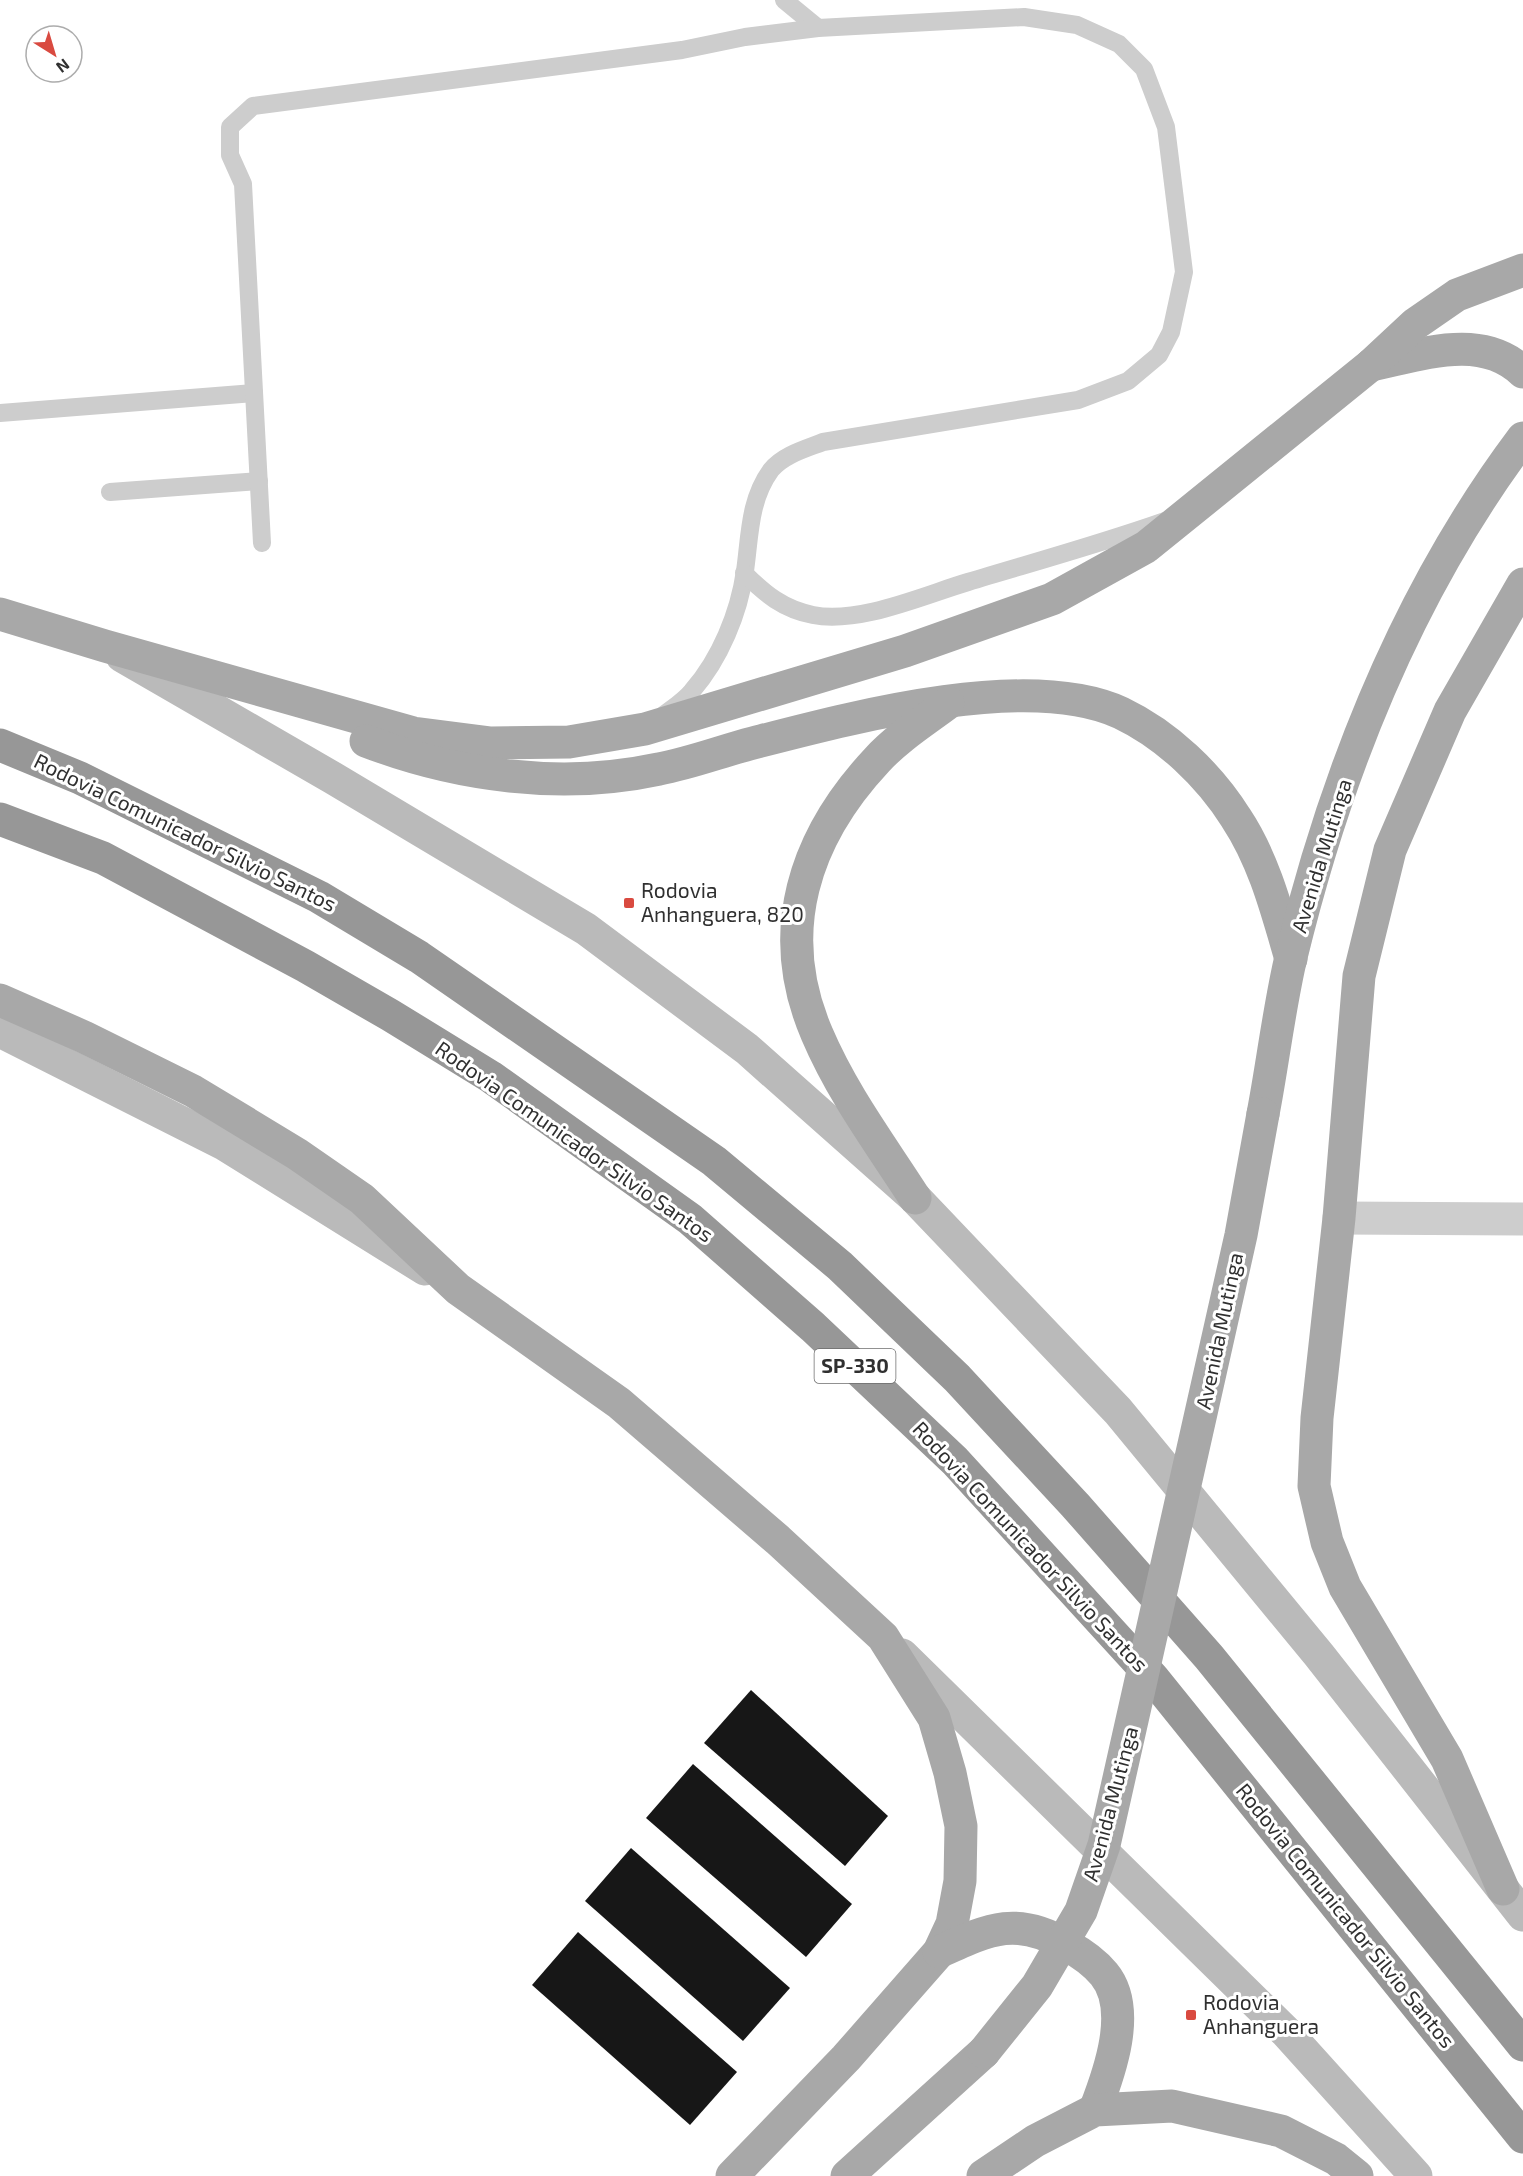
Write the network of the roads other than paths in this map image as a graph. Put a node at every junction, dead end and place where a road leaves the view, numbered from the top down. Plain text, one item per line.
1 (784, 0) edge
2 (818, 28) junction
3 (1523, 270) edge
4 (1371, 365) junction
5 (1523, 372) edge
6 (254, 393) junction
7 (0, 413) edge
8 (1523, 438) edge
9 (259, 482) junction
10 (110, 492) dead end
11 (1192, 511) junction
12 (262, 543) dead end
13 (744, 573) junction
14 (1523, 584) edge
15 (0, 614) edge
16 (105, 646) junction
17 (245, 685) junction
18 (949, 702) junction
19 (645, 729) junction
20 (0, 745) edge
21 (0, 819) edge
22 (1291, 959) junction
23 (0, 1000) edge
24 (0, 1031) edge
25 (915, 1198) junction
26 (1339, 1218) junction
27 (1523, 1219) edge
28 (459, 1289) junction
29 (883, 1637) junction
30 (1503, 1888) junction
31 (1523, 1915) edge
32 (939, 1952) junction
33 (1523, 2045) edge
34 (1095, 2110) junction
35 (1523, 2137) edge
36 (732, 2176) edge
37 (847, 2176) edge
38 (983, 2176) edge
39 (1357, 2176) edge
40 (1416, 2176) edge

1 - 2 lane
2 - 6 lane
2 - 13 lane
3 - 4 main road
4 - 5 main road
4 - 11 main road
6 - 7 lane
6 - 9 lane
8 - 22 main road, Avenida Mutinga
9 - 10 lane
9 - 12 lane
11 - 13 lane
11 - 19 main road
13 - 19 lane
14 - 26 main road
15 - 16 main road
16 - 17 main road
16 - 25 main road
17 - 18 main road
17 - 19 main road
18 - 22 main road
18 - 25 main road
20 - 33 highway, Rodovia Comunicador Silvio Santos / SP-330
21 - 35 highway, Rodovia Comunicador Silvio Santos / SP-330
22 - 37 main road, Avenida Mutinga, bridge
23 - 28 main road
24 - 28 main road
25 - 30 main road
26 - 27 street
26 - 30 main road
28 - 29 main road
29 - 32 main road
29 - 40 main road
30 - 31 main road
32 - 34 main road
32 - 36 main road
34 - 38 main road
34 - 39 main road

